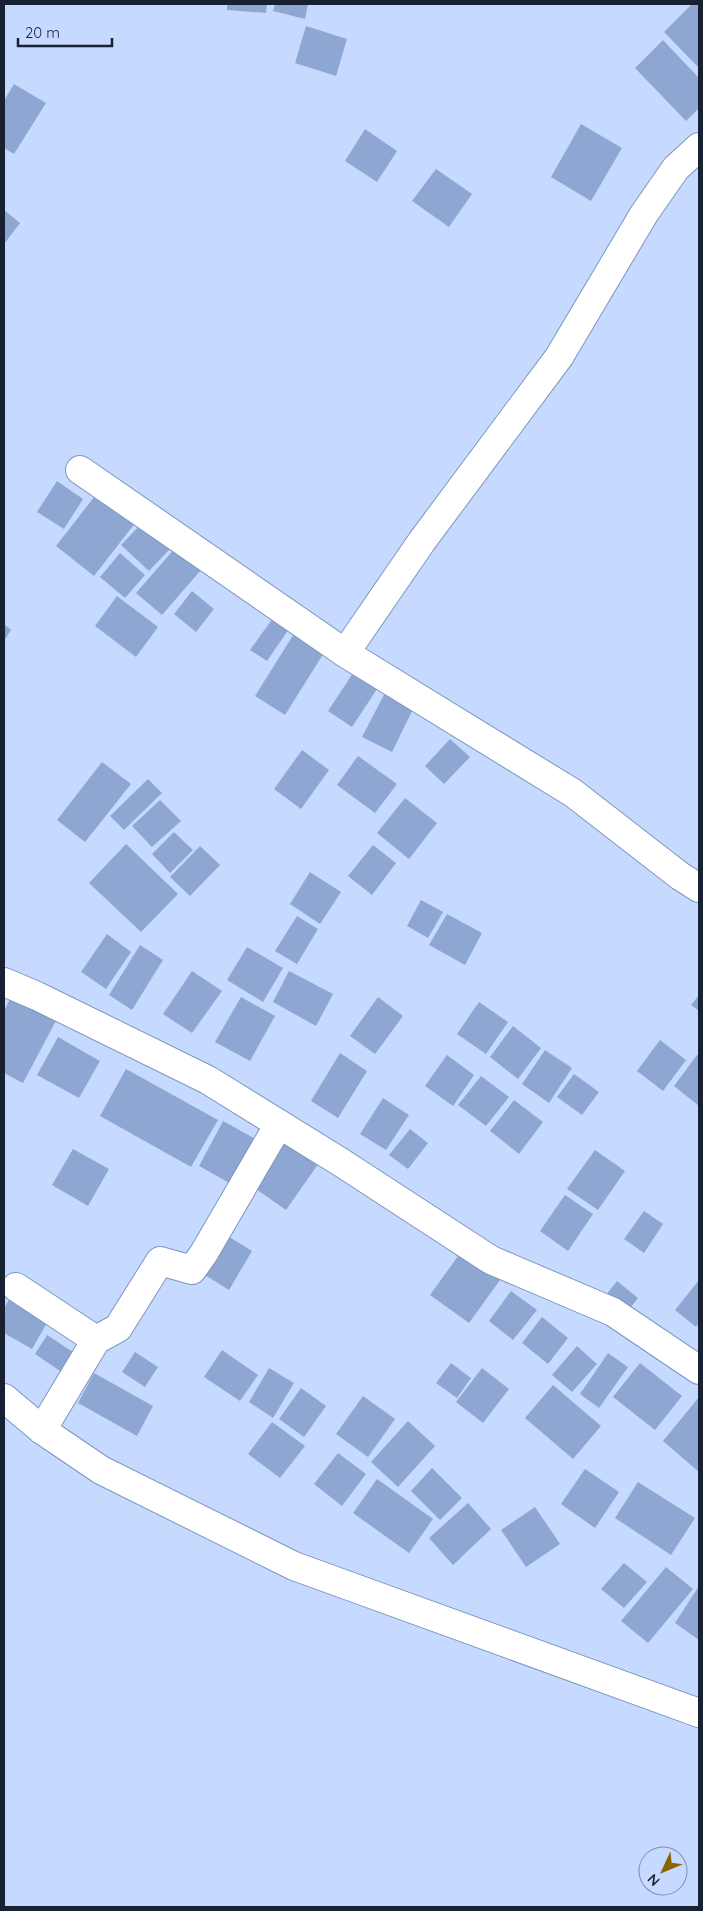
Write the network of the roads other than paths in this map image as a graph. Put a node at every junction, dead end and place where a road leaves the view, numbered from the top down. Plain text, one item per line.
1 (699, 147) edge
2 (80, 470) dead end
3 (345, 653) junction
4 (699, 888) edge
5 (4, 982) edge
6 (279, 1124) junction
7 (16, 1287) dead end
8 (96, 1340) junction
9 (699, 1370) edge
10 (4, 1398) edge
11 (42, 1430) junction
12 (699, 1713) edge

1 - 3 street
2 - 3 street
3 - 4 street
5 - 6 street
6 - 8 street
6 - 9 street
7 - 8 street
8 - 11 street
10 - 11 street
11 - 12 street

